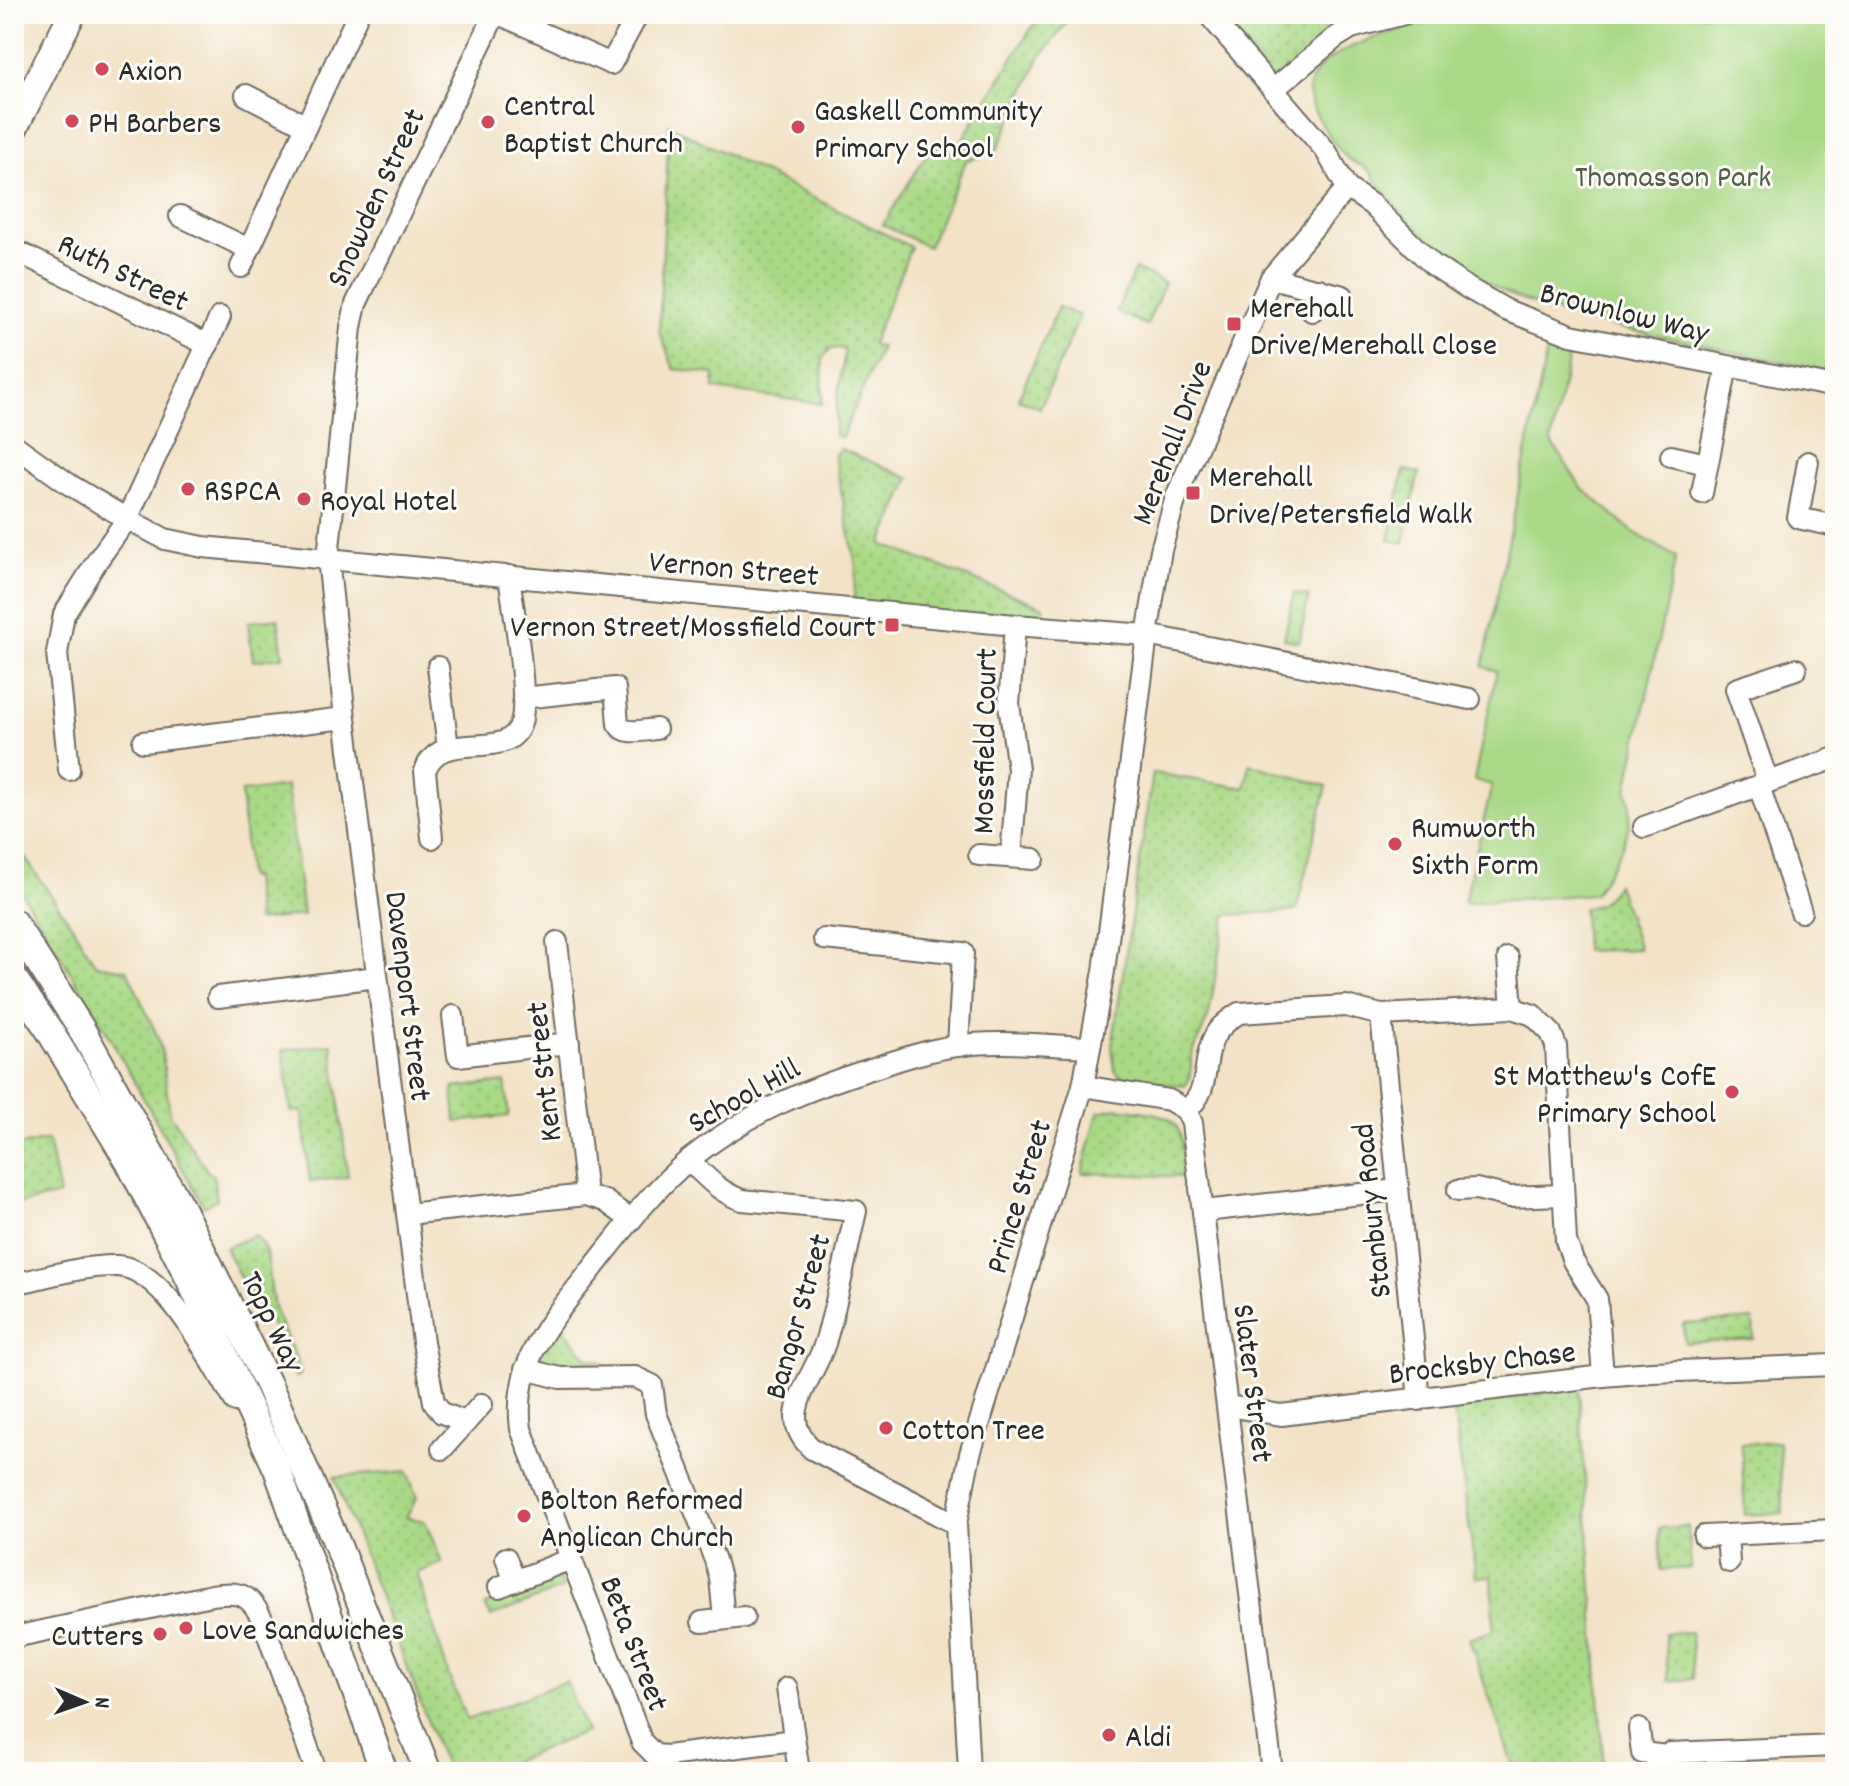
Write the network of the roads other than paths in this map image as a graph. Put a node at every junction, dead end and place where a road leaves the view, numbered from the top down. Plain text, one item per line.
1 (72, 14) edge
2 (358, 14) edge
3 (497, 14) edge
4 (638, 14) edge
5 (1208, 14) edge
6 (1404, 14) edge
7 (1274, 89) junction
8 (246, 95) dead end
9 (306, 126) junction
10 (14, 128) edge
11 (1347, 188) junction
12 (180, 216) dead end
13 (14, 250) edge
14 (1271, 278) junction
15 (1319, 289) junction
16 (1343, 296) dead end
17 (1312, 311) dead end
18 (220, 317) dead end
19 (208, 345) junction
20 (1727, 366) junction
21 (1835, 387) edge
22 (14, 445) edge
23 (1671, 456) dead end
24 (1808, 462) dead end
25 (1707, 464) junction
26 (1702, 493) dead end
27 (127, 519) junction
28 (1835, 526) edge
29 (328, 558) junction
30 (509, 576) junction
31 (1015, 625) junction
32 (1147, 635) junction
33 (438, 667) dead end
34 (1796, 669) dead end
35 (523, 698) junction
36 (1470, 699) dead end
37 (345, 718) junction
38 (656, 729) dead end
39 (143, 742) dead end
40 (448, 748) junction
41 (1835, 758) edge
42 (69, 770) dead end
43 (1764, 784) junction
44 (1644, 827) dead end
45 (432, 838) dead end
46 (979, 855) dead end
47 (1011, 857) junction
48 (1034, 859) dead end
49 (1801, 912) dead end
50 (14, 923) edge
51 (824, 939) dead end
52 (557, 942) dead end
53 (1508, 958) dead end
54 (377, 977) junction
55 (14, 979) edge
56 (218, 997) dead end
57 (1512, 1008) junction
58 (1381, 1015) junction
59 (453, 1016) dead end
60 (569, 1043) junction
61 (958, 1046) junction
62 (1090, 1047) junction
63 (1083, 1086) junction
64 (1186, 1110) junction
65 (689, 1160) junction
66 (1398, 1190) junction
67 (1458, 1190) dead end
68 (586, 1195) junction
69 (1562, 1195) junction
70 (1204, 1211) junction
71 (407, 1214) junction
72 (631, 1220) junction
73 (14, 1284) edge
74 (1835, 1365) edge
75 (525, 1369) junction
76 (1603, 1376) junction
77 (1419, 1400) junction
78 (482, 1404) dead end
79 (1228, 1406) junction
80 (466, 1422) junction
81 (442, 1449) dead end
82 (277, 1469) junction
83 (956, 1524) junction
84 (1835, 1530) edge
85 (1727, 1535) junction
86 (1704, 1536) dead end
87 (506, 1558) dead end
88 (571, 1559) junction
89 (1729, 1562) dead end
90 (702, 1622) dead end
91 (14, 1637) edge
92 (787, 1688) dead end
93 (1639, 1729) dead end
94 (794, 1740) junction
95 (1835, 1746) edge
96 (707, 1762) edge
97 (314, 1772) edge
98 (384, 1772) edge
99 (428, 1772) edge
100 (799, 1772) edge
101 (969, 1772) edge
102 (1272, 1772) edge

1 - 10 main road
2 - 9 street
3 - 4 street
3 - 29 street, Snowden Street
5 - 7 street
6 - 7 street
7 - 11 street
8 - 9 street
9 - 12 street
11 - 14 street, Merehall Drive
11 - 20 street, Brownlow Way
13 - 19 street, Ruth Street
14 - 15 street
14 - 32 street, Merehall Drive
15 - 16 street
15 - 17 street
18 - 19 street
19 - 27 street
20 - 21 street, Brownlow Way
20 - 25 street
22 - 27 street, Vernon Street
23 - 25 street
24 - 28 street
25 - 26 street
27 - 29 street, Vernon Street
27 - 42 street
29 - 30 street, Vernon Street
29 - 37 street, Davenport Street
30 - 31 street, Vernon Street
30 - 35 street
31 - 32 street, Vernon Street
31 - 47 street, Mossfield Court
32 - 36 street, Vernon Street
32 - 62 street, Prince Street
33 - 40 street
34 - 43 street
35 - 38 street
35 - 40 street
37 - 39 street
37 - 54 street, Davenport Street
40 - 45 street
41 - 43 street
43 - 44 street
43 - 49 street
46 - 47 street, Mossfield Court
47 - 48 street, Mossfield Court
50 - 99 main road, Topp Way
51 - 61 street
52 - 60 street, Kent Street
53 - 57 street
54 - 56 street
54 - 71 street, Davenport Street
55 - 82 main road, Topp Way
57 - 58 street
57 - 69 street, Brocksby Chase
58 - 64 street
58 - 66 street, Stanbury Road
59 - 60 street
60 - 68 street, Kent Street
61 - 62 street, School Hill
61 - 65 street, School Hill
62 - 63 street, Prince Street
63 - 64 street
63 - 83 street, Prince Street
64 - 70 street, Slater Street
65 - 72 street, School Hill
65 - 83 street, Bangor Street
66 - 70 street
66 - 77 street, Stanbury Road
67 - 69 street
68 - 71 street
68 - 72 street
69 - 76 street, Brocksby Chase
70 - 79 street, Slater Street
71 - 80 street, Davenport Street
72 - 75 street, School Hill
73 - 82 street
74 - 76 street
75 - 88 street, Beta Street
75 - 90 street
76 - 77 street, Brocksby Chase
77 - 79 street, Brocksby Chase
78 - 80 street
79 - 102 street, Slater Street
80 - 81 street
82 - 98 main road, Topp Way
83 - 101 street, Prince Street
84 - 85 street
85 - 86 street
85 - 89 street
87 - 88 street
88 - 96 street, Beta Street
91 - 97 street
92 - 94 street
93 - 95 street
94 - 96 street, Beta Street
94 - 100 street

